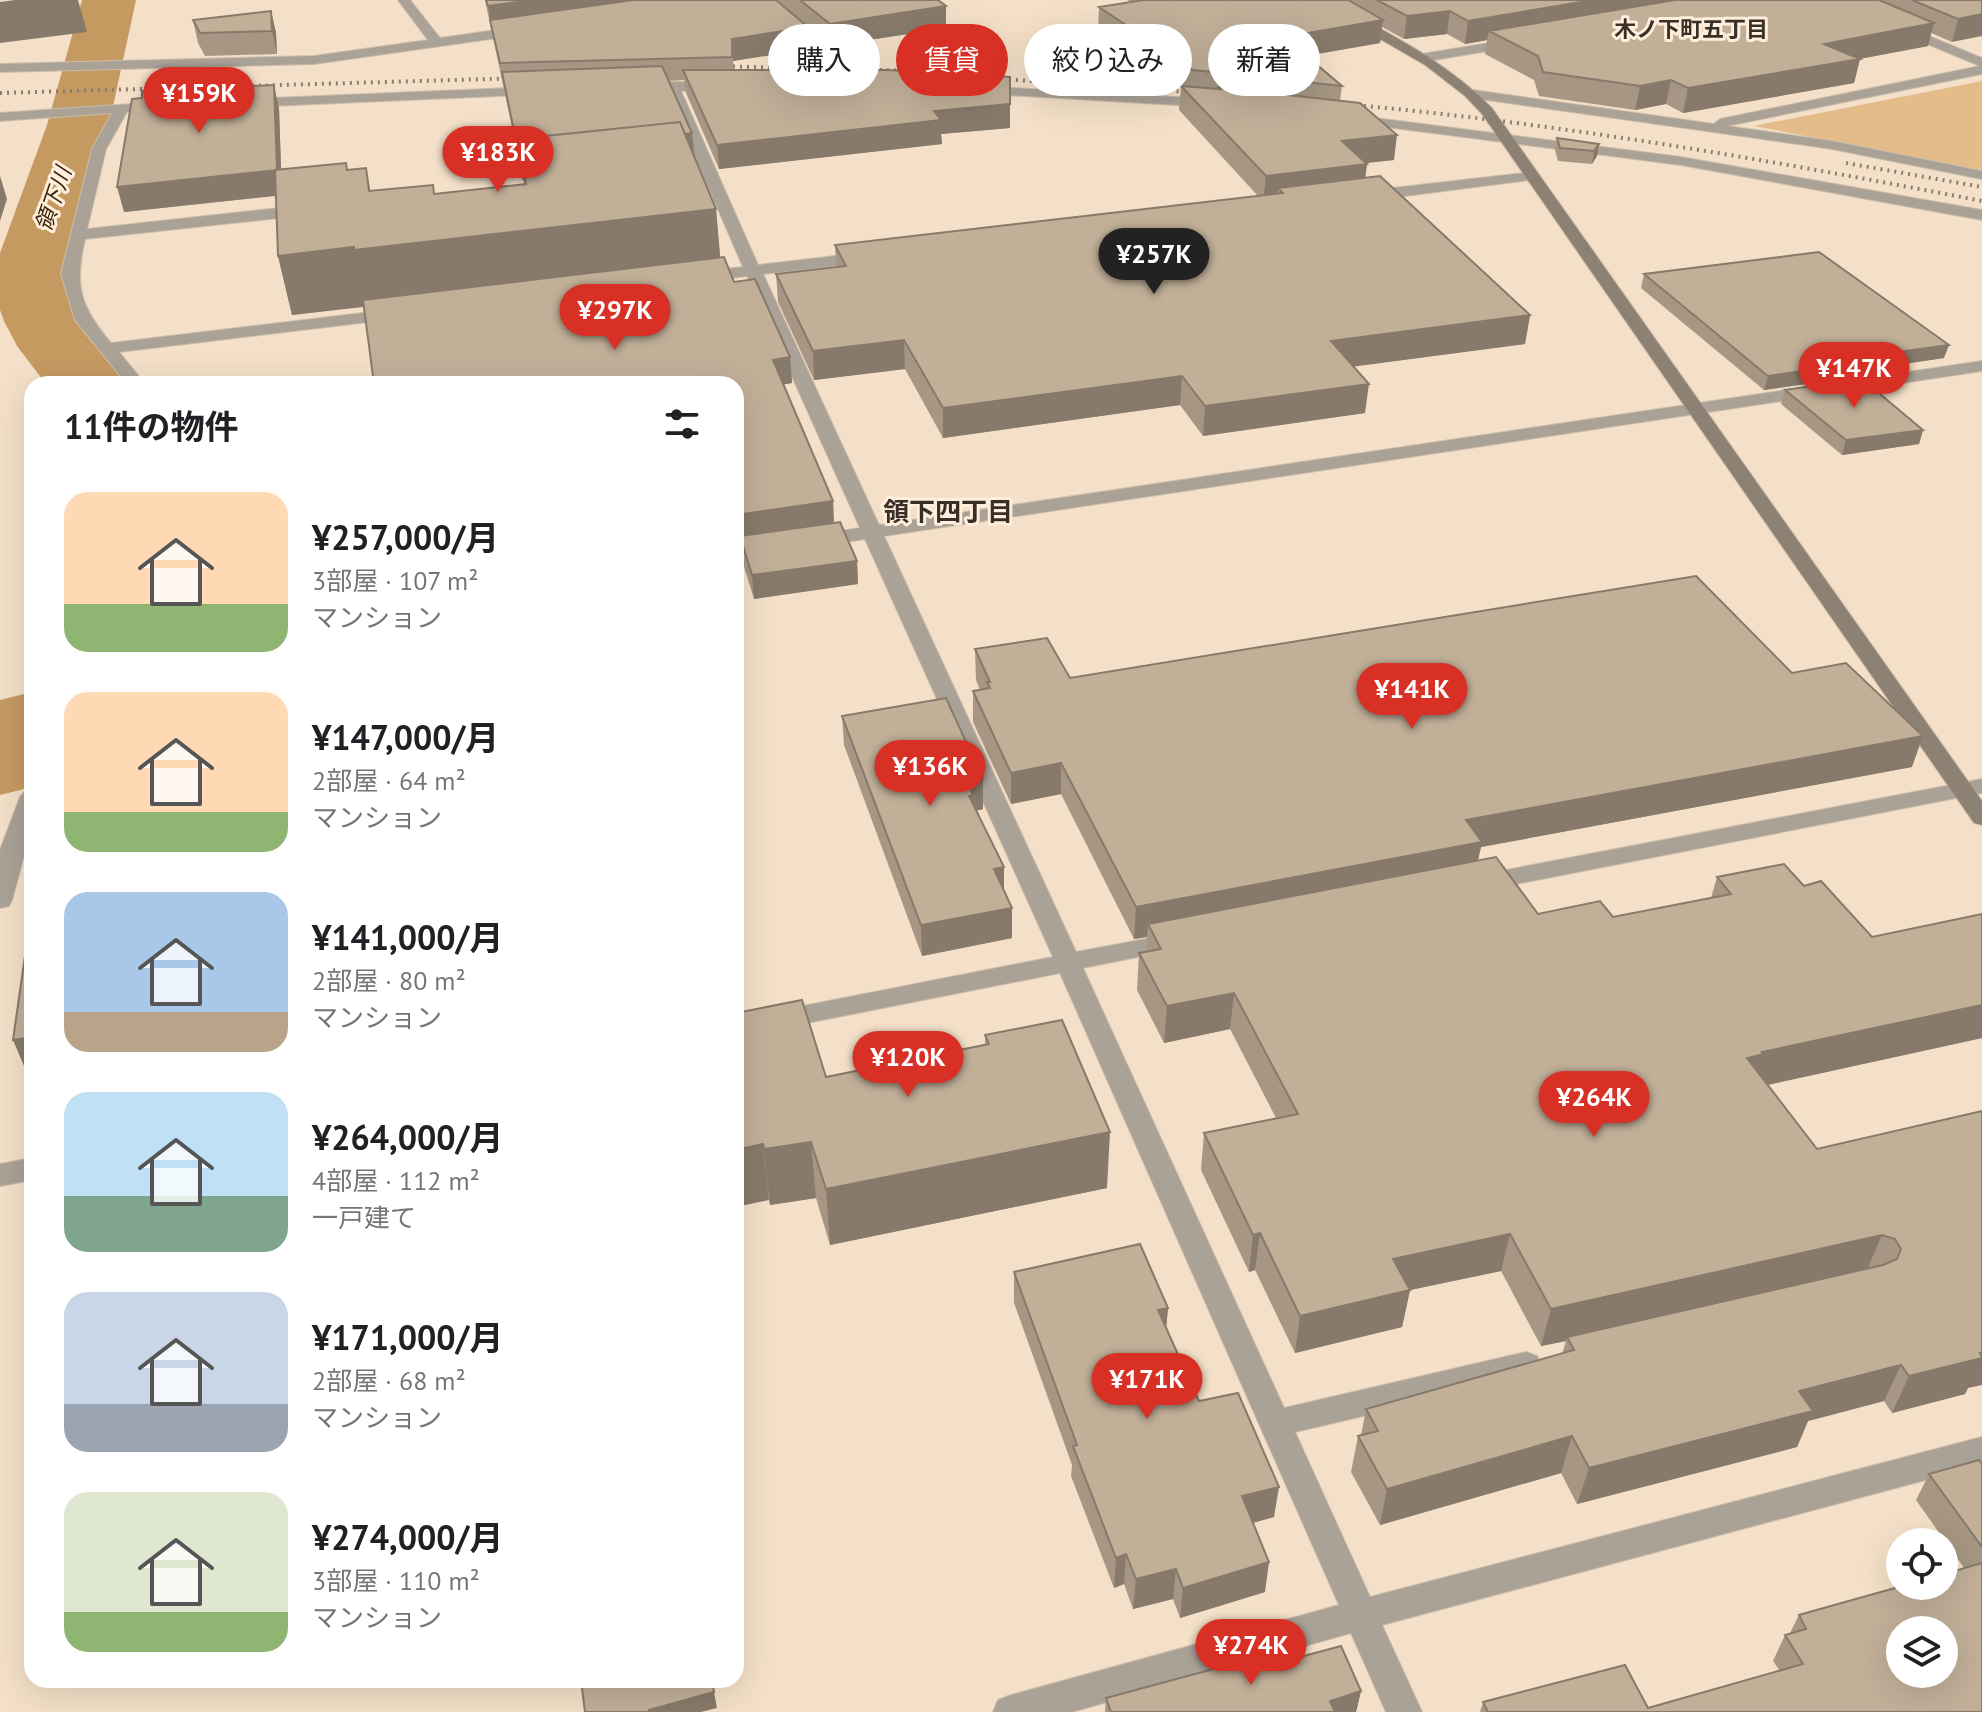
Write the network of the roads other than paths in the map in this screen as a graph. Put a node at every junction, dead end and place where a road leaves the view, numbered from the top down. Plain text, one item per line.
1 (404, 0) edge
2 (763, 0) edge
3 (1318, 0) edge
4 (1879, 19) edge
5 (792, 24) edge
6 (532, 29) edge
7 (1530, 40) edge
8 (437, 43) junction
9 (1422, 58) junction
10 (1982, 63) edge
11 (0, 68) edge
12 (1982, 70) edge
13 (672, 86) junction
14 (735, 86) edge
15 (625, 88) edge
16 (547, 91) edge
17 (1008, 91) edge
18 (1473, 94) junction
19 (233, 103) edge
20 (1224, 105) edge
21 (170, 106) edge
22 (114, 108) junction
23 (0, 117) edge
24 (1333, 117) edge
25 (1702, 126) junction
26 (1504, 136) junction
27 (1982, 175) edge
28 (1532, 176) junction
29 (1342, 199) edge
30 (330, 208) edge
31 (1982, 215) edge
32 (79, 235) junction
33 (882, 255) edge
34 (753, 271) junction
35 (686, 279) edge
36 (419, 311) edge
37 (105, 349) junction
38 (1982, 366) edge
39 (129, 376) edge
40 (1694, 408) junction
41 (873, 533) junction
42 (797, 544) edge
43 (1972, 788) edge
44 (24, 817) edge
45 (1982, 818) edge
46 (1449, 889) edge
47 (0, 900) edge
48 (1201, 937) edge
49 (1068, 962) junction
50 (744, 1026) edge
51 (24, 1170) edge
52 (0, 1175) edge
53 (1555, 1359) edge
54 (1275, 1423) junction
55 (1982, 1451) edge
56 (1360, 1615) junction
57 (1011, 1712) edge
58 (1404, 1712) edge

1 - 8 street
2 - 5 street
3 - 9 street
4 - 10 street
6 - 8 street
7 - 9 street
8 - 11 street
9 - 18 street
12 - 25 street
13 - 14 street
13 - 15 street
13 - 34 street
16 - 19 street
17 - 20 street
18 - 25 street
18 - 26 street
21 - 22 street
22 - 23 street
22 - 32 street
24 - 26 street
25 - 27 street
26 - 28 street
26 - 31 street
28 - 29 street
28 - 40 street
30 - 32 street
32 - 37 street
33 - 34 street
34 - 35 street
34 - 41 street
36 - 37 street
37 - 39 street
38 - 40 street
40 - 41 street
40 - 43 street
41 - 42 street
41 - 49 street
43 - 45 street
43 - 46 street
44 - 47 street
48 - 49 street
49 - 50 street
49 - 54 street
51 - 52 street
53 - 54 street
54 - 56 street
55 - 56 street
56 - 57 street
56 - 58 street

